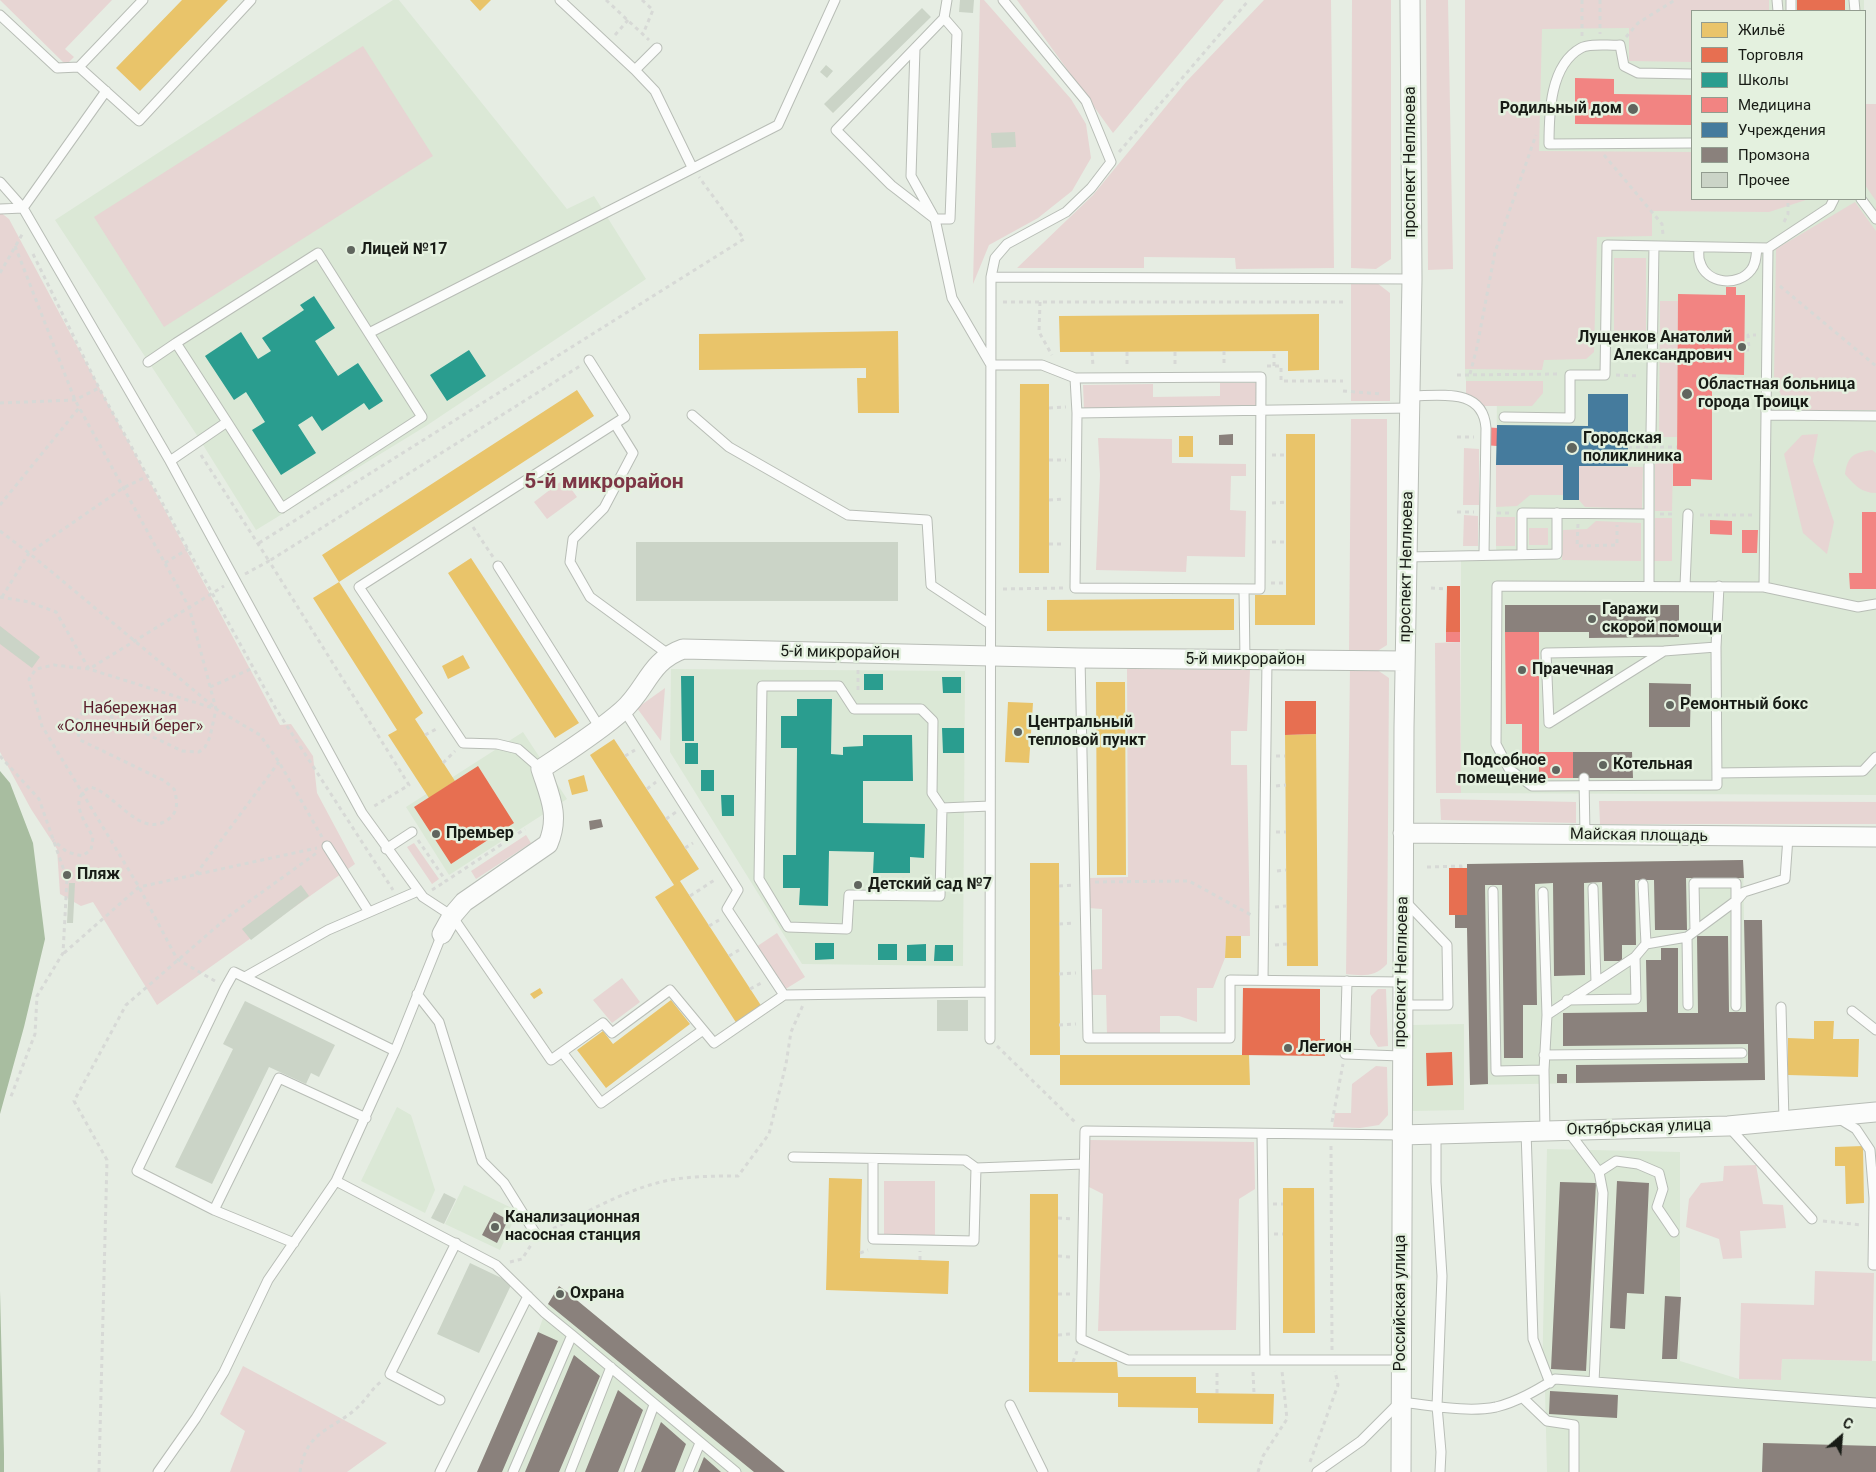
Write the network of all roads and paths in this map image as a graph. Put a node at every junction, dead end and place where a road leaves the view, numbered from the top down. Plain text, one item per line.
1 (143, 0) edge
2 (251, 0) edge
3 (560, 0) edge
4 (606, 0) edge
5 (642, 0) edge
6 (835, 0) edge
7 (947, 0) edge
8 (1003, 0) edge
9 (1249, 0) edge
10 (1410, 0) edge
11 (1582, 0) edge
12 (1600, 0) edge
13 (1675, 0) edge
14 (0, 15) edge
15 (944, 18) junction
16 (628, 20) junction
17 (643, 34) junction
18 (607, 43) junction
19 (1620, 45) junction
20 (1600, 46) junction
21 (1582, 47) junction
22 (657, 48) joint
23 (915, 48) junction
24 (79, 67) junction
25 (635, 70) junction
26 (1691, 74) edge
27 (106, 91) junction
28 (1549, 107) junction
29 (1691, 143) edge
30 (1594, 144) junction
31 (1111, 162) junction
32 (692, 167) junction
33 (0, 182) edge
34 (1788, 200) edge
35 (1834, 200) edge
36 (1862, 200) edge
37 (23, 208) junction
38 (0, 209) edge
39 (1788, 214) dead end
40 (935, 219) junction
41 (1876, 219) edge
42 (34, 227) junction
43 (23, 233) junction
44 (27, 241) dead end
45 (15, 246) junction
46 (1658, 246) junction
47 (1699, 247) junction
48 (1757, 248) junction
49 (1768, 248) junction
50 (31, 250) dead end
51 (0, 273) edge
52 (1768, 276) junction
53 (991, 277) junction
54 (1412, 279) junction
55 (991, 302) junction
56 (1343, 302) dead end
57 (369, 333) junction
58 (176, 343) junction
59 (1274, 351) dead end
60 (589, 360) joint
61 (148, 362) dead end
62 (991, 365) junction
63 (1274, 366) dead end
64 (1876, 366) edge
65 (1470, 374) junction
66 (1570, 374) junction
67 (1456, 375) dead end
68 (1605, 375) junction
69 (1652, 376) junction
70 (1075, 378) junction
71 (100, 388) junction
72 (1343, 391) dead end
73 (75, 400) junction
74 (1410, 402) junction
75 (0, 403) edge
76 (79, 408) junction
77 (1262, 411) junction
78 (1078, 414) junction
79 (692, 415) dead end
80 (1766, 415) junction
81 (1876, 416) edge
82 (1504, 417) dead end
83 (227, 422) junction
84 (615, 424) junction
85 (429, 430) dead end
86 (1651, 433) dead end
87 (432, 434) junction
88 (193, 444) junction
89 (170, 461) junction
90 (1649, 465) dead end
91 (148, 476) junction
92 (123, 488) junction
93 (0, 505) edge
94 (1557, 513) junction
95 (1578, 514) junction
96 (1617, 514) junction
97 (1649, 514) junction
98 (1688, 514) junction
99 (1764, 515) junction
100 (467, 518) junction
101 (0, 531) edge
102 (259, 543) junction
103 (188, 549) junction
104 (30, 552) junction
105 (1484, 554) junction
106 (1522, 554) junction
107 (1407, 556) junction
108 (269, 561) junction
109 (165, 563) junction
110 (498, 566) joint
111 (236, 580) junction
112 (1649, 586) junction
113 (1686, 586) junction
114 (1719, 586) junction
115 (1764, 587) junction
116 (1074, 588) junction
117 (1431, 588) dead end
118 (990, 589) junction
119 (1244, 589) junction
120 (1447, 589) dead end
121 (212, 593) junction
122 (1, 597) edge
123 (1876, 604) edge
124 (189, 607) junction
125 (990, 624) junction
126 (134, 640) junction
127 (1716, 647) junction
128 (1664, 651) junction
129 (668, 654) junction
130 (990, 656) junction
131 (1080, 658) junction
132 (1245, 660) junction
133 (1267, 660) junction
134 (1405, 661) junction
135 (857, 664) dead end
136 (253, 668) junction
137 (89, 669) junction
138 (210, 687) junction
139 (216, 709) junction
140 (859, 709) junction
141 (624, 710) junction
142 (600, 728) junction
143 (0, 756) edge
144 (1876, 757) edge
145 (279, 762) junction
146 (540, 769) junction
147 (1717, 773) junction
148 (1584, 782) junction
149 (83, 791) junction
150 (990, 806) junction
151 (942, 808) junction
152 (362, 813) junction
153 (525, 829) dead end
154 (412, 832) joint
155 (1403, 833) junction
156 (1585, 836) junction
157 (1788, 837) junction
158 (1876, 837) edge
159 (53, 840) dead end
160 (327, 846) junction
161 (386, 849) junction
162 (1427, 867) dead end
163 (1461, 868) dead end
164 (727, 872) junction
165 (196, 875) junction
166 (1085, 882) junction
167 (1643, 884) dead end
168 (139, 888) junction
169 (1593, 888) dead end
170 (418, 890) junction
171 (1493, 891) dead end
172 (1543, 892) dead end
173 (690, 896) dead end
174 (398, 899) junction
175 (1403, 899) junction
176 (1737, 900) junction
177 (369, 912) junction
178 (452, 916) junction
179 (1264, 922) junction
180 (1695, 930) junction
181 (442, 934) joint
182 (1687, 937) junction
183 (1646, 944) junction
184 (63, 953) junction
185 (1635, 957) junction
186 (245, 977) junction
187 (1263, 980) junction
188 (1347, 981) junction
189 (1402, 982) junction
190 (1596, 982) junction
191 (225, 988) junction
192 (990, 992) junction
193 (417, 994) junction
194 (784, 995) junction
195 (804, 995) junction
196 (1567, 1000) junction
197 (1688, 1005) dead end
198 (1402, 1006) junction
199 (1736, 1006) dead end
200 (1781, 1007) dead end
201 (1852, 1011) dead end
202 (1547, 1015) junction
203 (703, 1030) junction
204 (1876, 1030) edge
205 (990, 1039) joint
206 (395, 1051) junction
207 (562, 1052) junction
208 (1742, 1053) dead end
209 (1345, 1054) junction
210 (1544, 1055) junction
211 (1401, 1056) junction
212 (1544, 1070) junction
213 (10, 1099) dead end
214 (1876, 1112) edge
215 (1836, 1116) junction
216 (366, 1118) junction
217 (1784, 1120) junction
218 (1728, 1126) junction
219 (1568, 1130) junction
220 (1085, 1131) junction
221 (1526, 1131) junction
222 (1545, 1131) junction
223 (1262, 1134) junction
224 (1331, 1134) junction
225 (1436, 1134) junction
226 (1401, 1135) junction
227 (793, 1157) dead end
228 (873, 1160) junction
229 (1084, 1164) junction
230 (976, 1168) junction
231 (1599, 1172) junction
232 (336, 1181) junction
233 (1875, 1198) edge
234 (214, 1210) junction
235 (1812, 1219) joint
236 (1872, 1226) junction
237 (1674, 1232) dead end
238 (537, 1236) junction
239 (294, 1243) junction
240 (456, 1243) junction
241 (496, 1265) junction
242 (1876, 1265) edge
243 (528, 1296) junction
244 (572, 1335) junction
245 (1218, 1360) junction
246 (1253, 1360) junction
247 (1265, 1360) junction
248 (1281, 1360) junction
249 (1332, 1360) junction
250 (1401, 1360) junction
251 (611, 1367) junction
252 (390, 1374) junction
253 (1550, 1382) junction
254 (1594, 1382) junction
255 (1217, 1393) dead end
256 (1254, 1393) dead end
257 (1523, 1398) junction
258 (440, 1400) dead end
259 (1400, 1402) junction
260 (1876, 1403) edge
261 (654, 1405) junction
262 (1010, 1405) dead end
263 (1437, 1406) junction
264 (700, 1443) junction
265 (1310, 1463) dead end
266 (158, 1472) edge
267 (300, 1472) edge
268 (440, 1472) edge
269 (513, 1472) edge
270 (570, 1472) edge
271 (629, 1472) edge
272 (688, 1472) edge
273 (736, 1472) edge
274 (1043, 1472) edge
275 (1258, 1472) edge
276 (1317, 1472) edge
277 (1401, 1472) edge
278 (1440, 1472) edge
279 (1574, 1472) edge

1 - 24 lane
2 - 27 lane
3 - 18 lane
4 - 16 path
5 - 17 path
6 - 32 lane
7 - 15 lane
8 - 31 lane
9 - 31 path
10 - 54 street, проспект Неплюева
11 - 21 path
12 - 20 path
13 - 19 path
14 - 24 lane
15 - 23 lane
15 - 40 lane
16 - 17 path
16 - 18 path
17 - 22 path
18 - 25 lane
19 - 20 lane
19 - 26 lane
20 - 21 lane
21 - 28 lane
22 - 25 lane
23 - 40 lane
23 - 40 lane
24 - 27 lane
25 - 32 lane
27 - 37 lane
28 - 30 lane
28 - 65 path
29 - 30 lane
30 - 46 path
31 - 53 lane
32 - 57 lane
32 - 87 path
33 - 37 lane
34 - 39 path
35 - 49 lane
36 - 41 lane
37 - 38 lane
37 - 42 lane
40 - 62 lane
42 - 43 path
42 - 89 lane
43 - 44 path
43 - 45 path
45 - 51 path
45 - 73 path
46 - 47 lane
46 - 68 lane
46 - 69 lane
47 - 48 lane
47 - 48 lane
48 - 49 lane
49 - 52 lane
50 - 71 path
52 - 64 path
52 - 80 lane
53 - 54 lane
53 - 55 lane
54 - 74 street, проспект Неплюева
55 - 56 path
55 - 62 lane
57 - 58 lane
57 - 83 lane
58 - 61 lane
58 - 83 lane
59 - 63 path
60 - 84 lane
60 - 108 path
62 - 70 lane
62 - 118 lane
65 - 66 path
65 - 67 path
66 - 68 lane
66 - 82 lane
68 - 69 path
69 - 86 lane
70 - 77 lane
70 - 78 lane
71 - 73 path
71 - 91 path
72 - 74 path
73 - 75 path
73 - 76 path
74 - 77 lane
74 - 105 lane
74 - 107 street, проспект Неплюева
76 - 92 path
76 - 93 path
77 - 78 lane
77 - 119 lane
78 - 116 lane
79 - 125 lane
80 - 81 lane
80 - 99 lane
83 - 88 lane
84 - 100 lane
84 - 129 lane
85 - 87 path
87 - 102 path
88 - 89 lane
88 - 102 path
89 - 111 lane
90 - 97 lane
91 - 92 path
91 - 103 path
92 - 104 path
92 - 109 path
94 - 95 lane
94 - 106 lane
94 - 106 lane
95 - 96 lane
95 - 96 path
96 - 97 lane
97 - 98 path
97 - 112 lane
98 - 99 path
98 - 113 lane
99 - 115 lane
100 - 110 path
100 - 146 lane
101 - 104 path
102 - 108 path
103 - 109 path
103 - 121 path
104 - 122 path
104 - 126 path
105 - 106 lane
105 - 107 lane
107 - 134 street, проспект Неплюева
108 - 111 path
108 - 152 path
109 - 124 path
110 - 142 lane
111 - 121 path
111 - 152 lane
112 - 113 lane
112 - 148 lane
113 - 114 lane
114 - 115 lane
114 - 127 lane
115 - 123 lane
116 - 118 path
116 - 119 lane
117 - 120 path
118 - 125 lane
119 - 132 lane
121 - 124 path
121 - 136 path
122 - 137 path
124 - 126 path
124 - 138 path
125 - 130 lane
126 - 137 path
126 - 139 path
127 - 128 lane
127 - 147 lane
128 - 128 lane
129 - 130 street, 5-й микрорайон
129 - 141 street
130 - 131 street, 5-й микрорайон
130 - 150 lane
131 - 132 street, 5-й микрорайон
131 - 166 lane
132 - 133 street, 5-й микрорайон
133 - 134 street, 5-й микрорайон
133 - 179 lane
134 - 155 street, проспект Неплюева
135 - 140 path
136 - 138 path
136 - 174 path
137 - 139 path
137 - 149 path
138 - 139 path
139 - 145 path
139 - 149 path
140 - 151 lane
140 - 151 lane
141 - 142 street
141 - 164 lane
142 - 146 street
143 - 184 path
144 - 147 lane
145 - 160 path
145 - 165 path
146 - 178 street
147 - 148 lane
148 - 156 lane
149 - 159 path
149 - 168 path
150 - 151 lane
150 - 192 lane
152 - 161 lane
153 - 154 path
154 - 161 lane
155 - 156 street, Майская площадь
155 - 175 street, проспект Неплюева
156 - 157 street, Майская площадь
157 - 158 street, Майская площадь
157 - 176 lane
160 - 165 path
160 - 177 lane
161 - 170 lane
162 - 163 path
164 - 173 path
164 - 194 lane
165 - 168 path
166 - 179 path
166 - 187 lane
167 - 183 lane
168 - 184 path
168 - 191 path
169 - 190 lane
170 - 174 lane
170 - 178 lane
171 - 212 lane
172 - 202 lane
174 - 177 lane
175 - 189 street, проспект Неплюева
175 - 198 lane
176 - 180 lane
176 - 180 lane
176 - 199 lane
177 - 186 lane
178 - 181 street
178 - 207 lane
179 - 187 lane
180 - 182 lane
181 - 193 lane
182 - 183 lane
182 - 197 lane
183 - 185 lane
184 - 213 path
185 - 190 lane
185 - 196 lane
186 - 191 lane
186 - 206 lane
187 - 188 lane
188 - 189 lane
188 - 209 lane
189 - 198 street, проспект Неплюева
190 - 196 lane
191 - 234 lane
192 - 195 lane
192 - 205 lane
193 - 206 lane
193 - 238 lane
194 - 195 lane
194 - 203 lane
195 - 238 path
196 - 202 lane
198 - 211 street, проспект Неплюева
200 - 217 lane
201 - 204 lane
202 - 210 lane
203 - 207 lane
203 - 207 lane
205 - 220 path
206 - 216 lane
208 - 210 lane
209 - 211 lane
209 - 224 path
210 - 212 lane
211 - 226 street, проспект Неплюева
212 - 222 lane
214 - 215 street, Октябрьская улица
215 - 217 street, Октябрьская улица
215 - 233 lane
216 - 232 lane
216 - 234 lane
217 - 218 street, Октябрьская улица
218 - 219 street, Октябрьская улица
218 - 235 lane
219 - 222 street, Октябрьская улица
219 - 231 lane
220 - 223 lane
220 - 229 lane
221 - 222 street, Октябрьская улица
221 - 225 street, Октябрьская улица
221 - 253 lane
223 - 224 lane
223 - 247 lane
224 - 226 lane
224 - 249 path
225 - 226 street, Октябрьская улица
225 - 263 lane
226 - 250 street, Российская улица
227 - 228 lane
228 - 230 lane
228 - 230 lane
229 - 230 lane
229 - 245 lane
231 - 237 lane
231 - 254 lane
232 - 239 lane
232 - 240 lane
233 - 236 lane
234 - 239 lane
235 - 236 path
236 - 242 lane
238 - 241 path
239 - 266 lane
240 - 241 lane
240 - 252 lane
241 - 243 lane
243 - 244 lane
243 - 268 lane
244 - 251 lane
244 - 269 lane
245 - 246 lane
245 - 255 path
246 - 247 lane
246 - 256 path
247 - 248 lane
248 - 249 lane
248 - 275 path
249 - 250 lane
249 - 265 path
250 - 259 street, Российская улица
251 - 261 lane
251 - 270 lane
252 - 258 lane
252 - 267 path
253 - 254 lane
253 - 257 lane
254 - 260 lane
257 - 263 lane
257 - 279 lane
259 - 263 lane
259 - 276 lane
259 - 277 street, Российская улица
261 - 264 lane
261 - 271 lane
262 - 274 lane
263 - 278 lane
264 - 272 lane
264 - 273 lane

